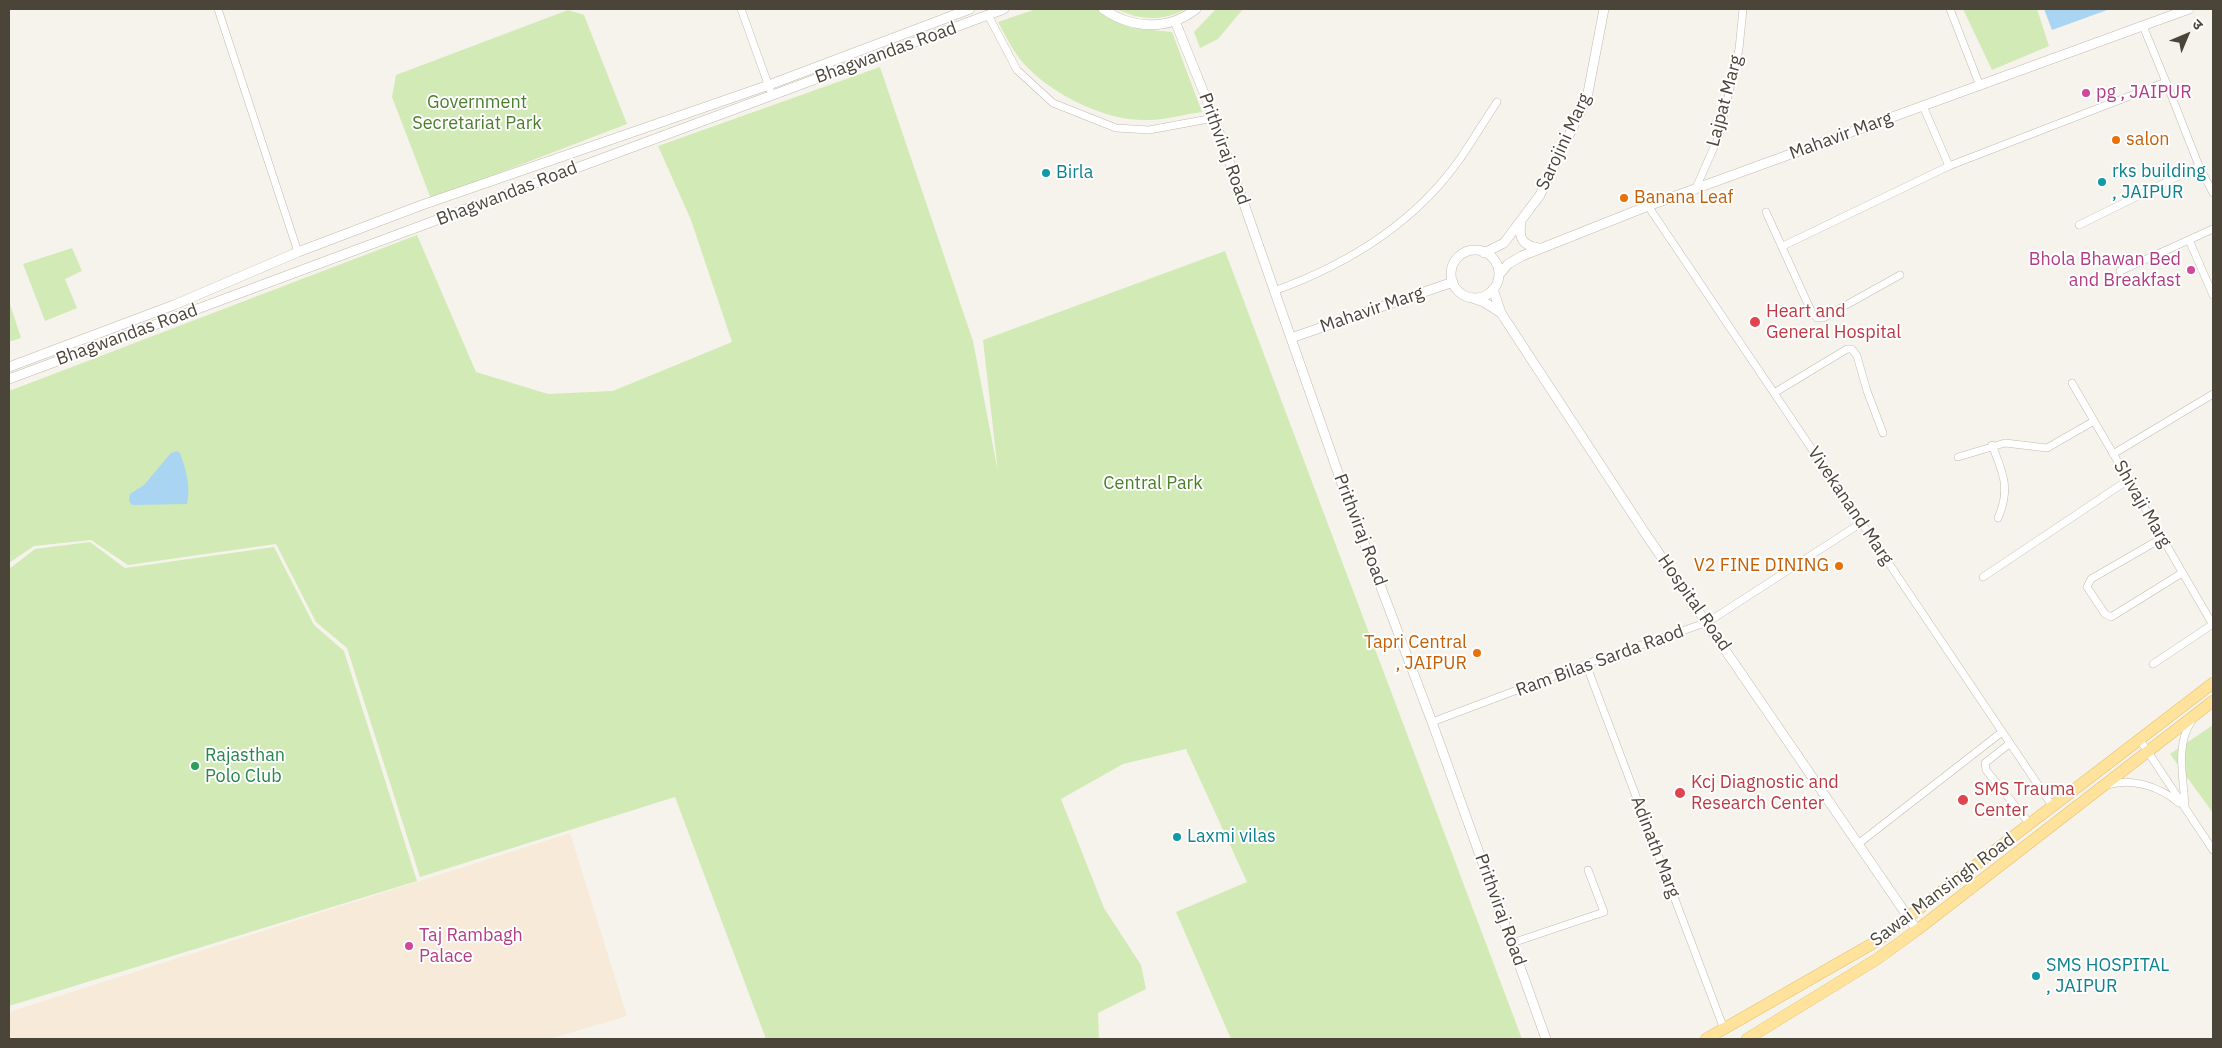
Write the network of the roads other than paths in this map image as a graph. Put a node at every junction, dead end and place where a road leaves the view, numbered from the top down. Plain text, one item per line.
1 (218, 9) edge
2 (741, 9) edge
3 (970, 9) edge
4 (1004, 9) edge
5 (1104, 9) edge
6 (1196, 9) edge
7 (1604, 9) edge
8 (1743, 9) edge
9 (1950, 9) edge
10 (2189, 9) edge
11 (988, 15) junction
12 (1174, 21) junction
13 (2143, 26) junction
14 (2166, 82) junction
15 (769, 85) junction
16 (1980, 86) junction
17 (772, 95) junction
18 (1497, 102) dead end
19 (1923, 106) junction
20 (1214, 118) junction
21 (1950, 166) junction
22 (2199, 166) junction
23 (1695, 190) junction
24 (2213, 193) edge
25 (1648, 206) junction
26 (1766, 212) dead end
27 (1521, 222) junction
28 (2080, 225) dead end
29 (2213, 229) edge
30 (2189, 240) junction
31 (1783, 246) junction
32 (1539, 248) junction
33 (298, 252) junction
34 (1484, 252) junction
35 (2120, 271) dead end
36 (1499, 275) junction
37 (1900, 275) dead end
38 (1452, 282) junction
39 (1493, 290) junction
40 (1274, 291) junction
41 (2213, 295) edge
42 (1472, 298) junction
43 (1501, 313) junction
44 (1291, 338) junction
45 (9, 367) edge
46 (9, 379) edge
47 (2072, 383) dead end
48 (1774, 393) junction
49 (2213, 394) edge
50 (2094, 421) junction
51 (1883, 433) dead end
52 (1992, 445) junction
53 (2113, 454) junction
54 (1958, 457) dead end
55 (2128, 480) junction
56 (1998, 518) dead end
57 (1861, 523) junction
58 (2162, 538) junction
59 (2182, 573) junction
60 (1983, 577) dead end
61 (1708, 622) junction
62 (2213, 624) edge
63 (1586, 664) junction
64 (2153, 664) dead end
65 (2213, 683) edge
66 (2213, 701) edge
67 (2197, 714) junction
68 (1432, 722) junction
69 (2002, 732) junction
70 (2140, 740) junction
71 (2009, 744) junction
72 (2148, 752) junction
73 (2103, 787) junction
74 (2053, 807) junction
75 (2185, 808) junction
76 (2030, 824) junction
77 (1858, 844) junction
78 (2213, 850) edge
79 (1588, 870) dead end
80 (1908, 919) junction
81 (1917, 930) junction
82 (1512, 943) junction
83 (1724, 1029) junction
84 (1546, 1039) edge
85 (1706, 1039) edge
86 (1747, 1039) edge

1 - 33 street
2 - 15 street
3 - 15 street, Bhagwandas Road
4 - 11 street, Bhagwandas Road
5 - 12 street
6 - 12 street
7 - 27 street, Sarojini Marg
8 - 23 street, Lajpat Marg
9 - 16 street
10 - 13 street, Mahavir Marg
11 - 17 street, Bhagwandas Road
11 - 20 street
12 - 20 street, Prithviraj Road
13 - 14 street
13 - 16 street, Mahavir Marg
14 - 21 street
14 - 22 street
15 - 17 street
15 - 33 street, Bhagwandas Road
16 - 19 street, Mahavir Marg
17 - 46 street, Bhagwandas Road
18 - 40 street
19 - 21 street
19 - 23 street, Mahavir Marg
20 - 40 street, Prithviraj Road
21 - 31 street
22 - 24 street
22 - 28 street
23 - 25 street, Mahavir Marg
25 - 32 street, Mahavir Marg
25 - 48 street, Vivekanand Marg
26 - 31 street
27 - 32 street
27 - 34 street, Sarojini Marg
29 - 30 street
30 - 35 street
30 - 41 street
31 - 37 street
32 - 36 street, Mahavir Marg
33 - 45 street, Bhagwandas Road
34 - 36 street
34 - 38 street
36 - 39 street
38 - 42 street
38 - 44 street, Mahavir Marg
39 - 42 street
39 - 43 street
40 - 44 street, Prithviraj Road
42 - 43 street, Hospital Road
43 - 61 street, Hospital Road
44 - 68 street, Prithviraj Road
47 - 50 street, Shivaji Marg
48 - 51 street
48 - 57 street, Vivekanand Marg
49 - 53 street
50 - 52 street
50 - 53 street, Shivaji Marg
52 - 54 street
52 - 56 street
53 - 55 street, Shivaji Marg
55 - 58 street, Shivaji Marg
55 - 60 street
57 - 61 street, Ram Bilas Sarda Raod
57 - 69 street, Vivekanand Marg
58 - 59 street, Shivaji Marg
58 - 59 street
59 - 62 street, Shivaji Marg
61 - 63 street, Ram Bilas Sarda Raod
61 - 77 street, Hospital Road
62 - 64 street
63 - 68 street, Ram Bilas Sarda Raod
63 - 83 street, Adinath Marg
65 - 70 main road, Sawai Mansingh Road
66 - 67 main road
67 - 72 main road
67 - 75 street
68 - 82 street, Prithviraj Road
69 - 71 street, Vivekanand Marg
69 - 77 street
70 - 72 street
70 - 74 main road, Sawai Mansingh Road
71 - 74 street, Vivekanand Marg
71 - 76 street
72 - 73 main road
72 - 75 street
73 - 75 street
73 - 81 main road
74 - 76 main road, Sawai Mansingh Road
75 - 78 street
76 - 80 main road, Sawai Mansingh Road
77 - 80 street, Hospital Road
79 - 82 street
80 - 81 street, Hospital Road
80 - 83 main road, Sawai Mansingh Road
81 - 86 main road
82 - 84 street, Prithviraj Road
83 - 85 main road, Sawai Mansingh Road

